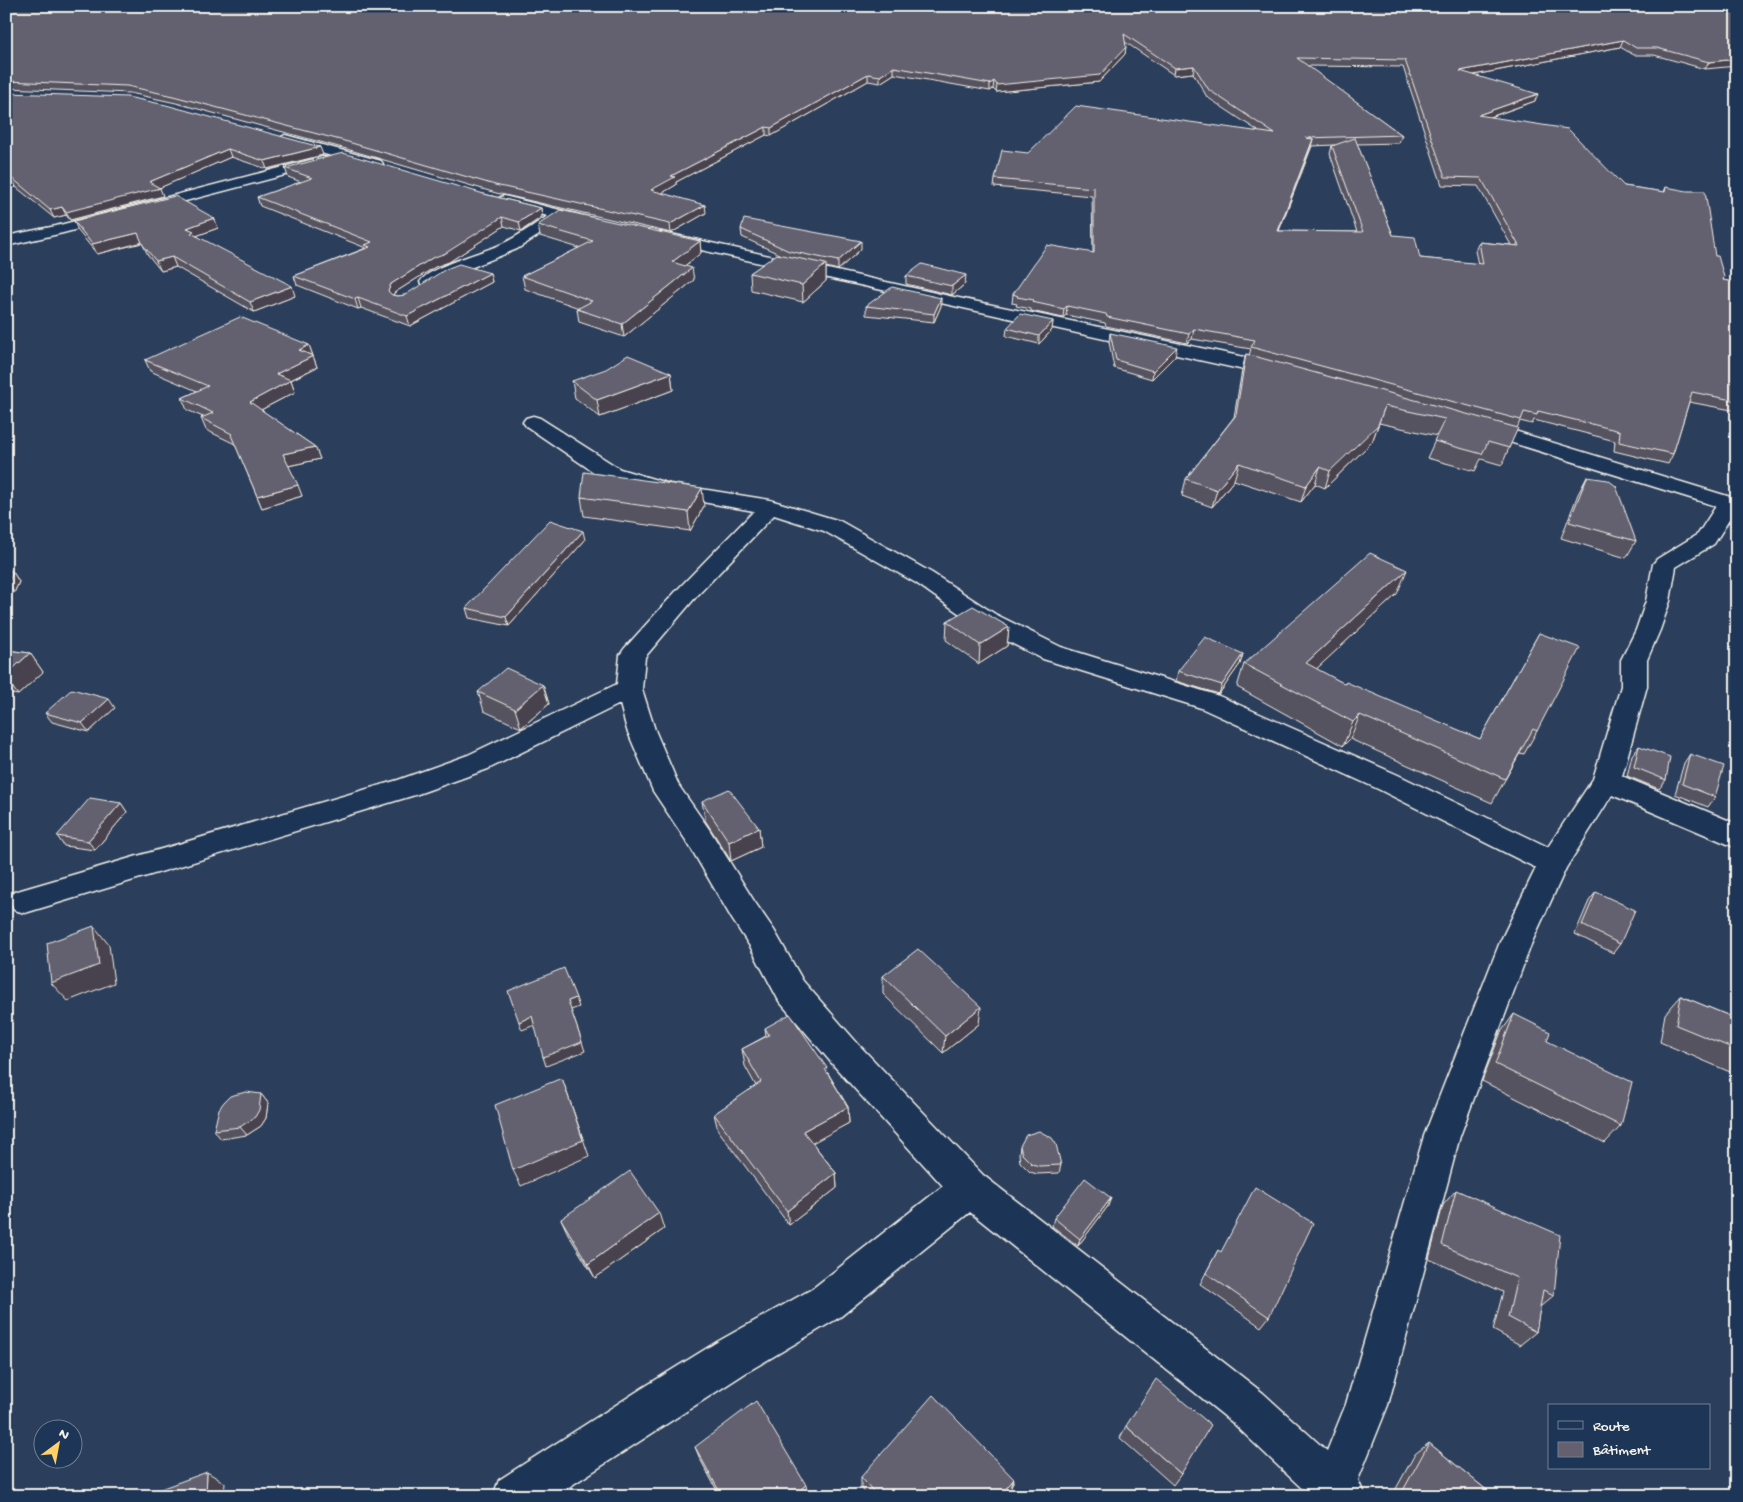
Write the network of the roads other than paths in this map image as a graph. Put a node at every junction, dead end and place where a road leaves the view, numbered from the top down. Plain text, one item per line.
1 (268, 134) edge
2 (345, 155) junction
3 (391, 169) edge
4 (491, 198) edge
5 (560, 215) junction
6 (606, 225) edge
7 (643, 233) edge
8 (6, 241) edge
9 (417, 289) edge
10 (1297, 377) edge
11 (1460, 421) edge
12 (534, 422) dead end
13 (1732, 505) edge
14 (770, 507) junction
15 (629, 689) junction
16 (1606, 781) junction
17 (1737, 836) edge
18 (1553, 863) junction
19 (25, 901) dead end
20 (970, 1188) junction
21 (1339, 1491) edge
22 (515, 1496) edge

1 - 2 street
2 - 3 street
2 - 8 street
4 - 5 street
5 - 6 street
5 - 9 street
7 - 10 street
11 - 13 street
12 - 14 street
13 - 16 street
14 - 15 street
14 - 18 street
15 - 19 street
15 - 20 street
16 - 17 street
16 - 18 street
18 - 21 street
20 - 21 street
20 - 22 street

